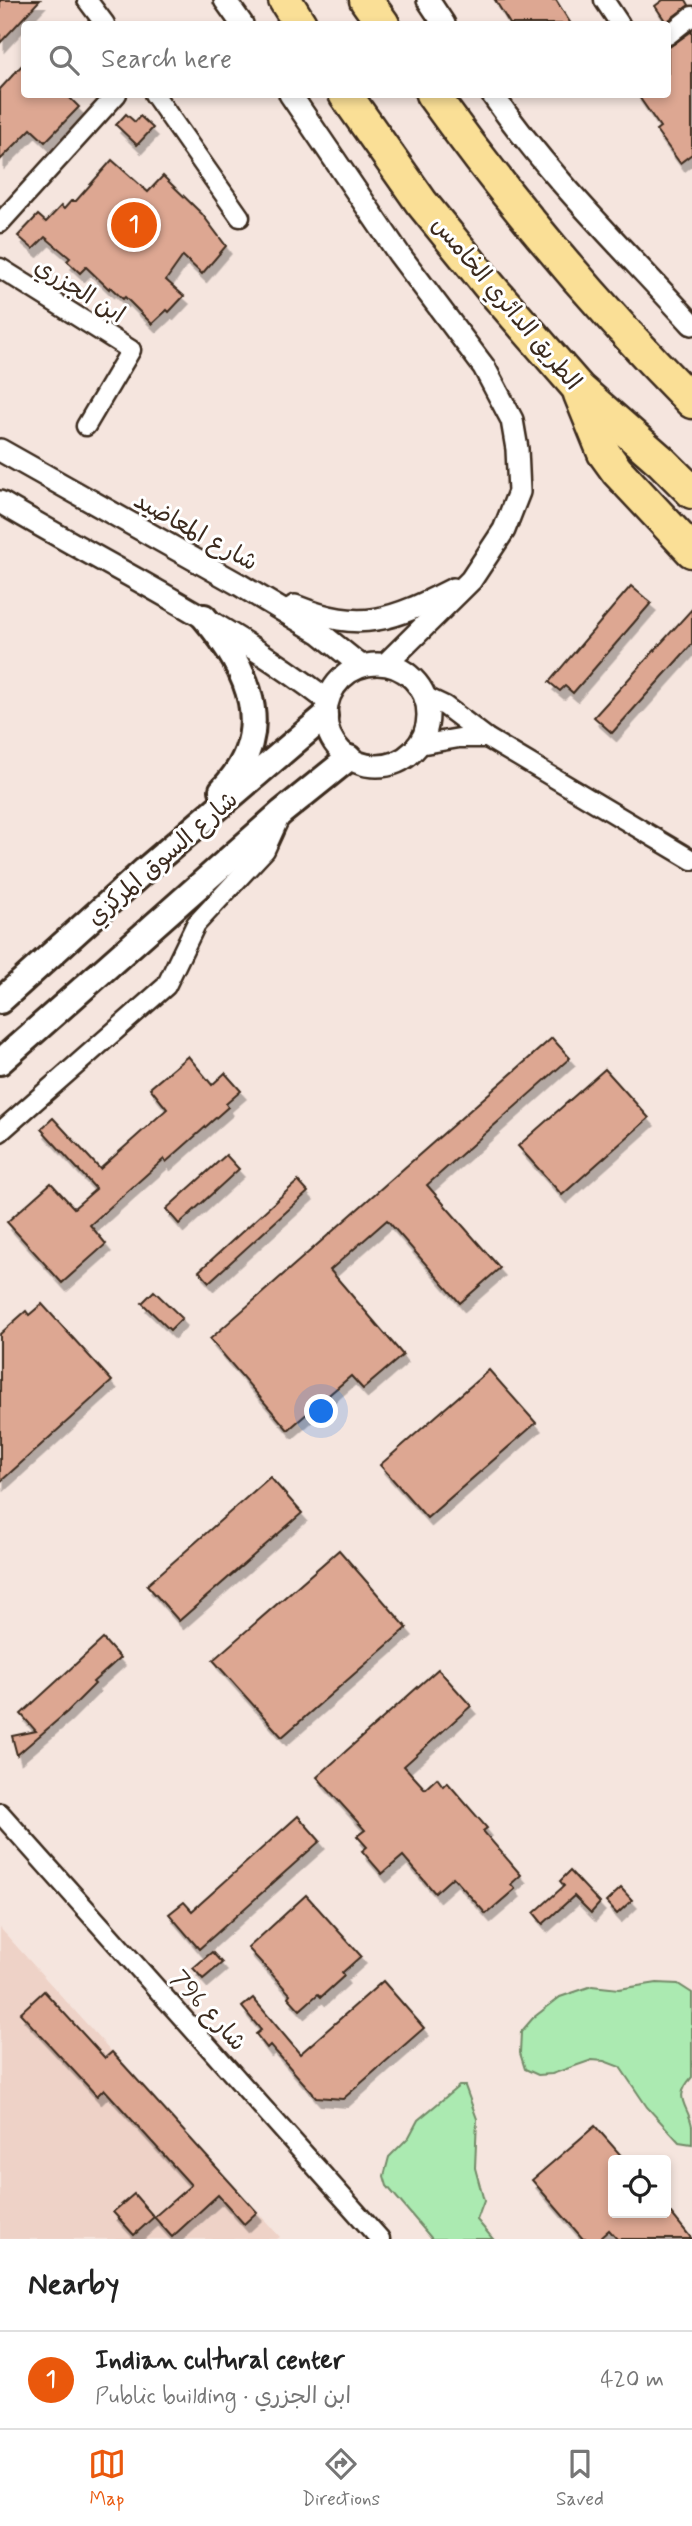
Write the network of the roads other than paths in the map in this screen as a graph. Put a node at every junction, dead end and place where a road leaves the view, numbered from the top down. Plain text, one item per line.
1 (87, 0) edge
2 (225, 0) edge
3 (285, 0) edge
4 (366, 0) edge
5 (428, 0) edge
6 (604, 0) edge
7 (692, 16) edge
8 (102, 21) edge
9 (240, 21) edge
10 (298, 21) edge
11 (381, 21) edge
12 (442, 21) edge
13 (618, 21) edge
14 (671, 32) edge
15 (113, 98) edge
16 (157, 98) edge
17 (292, 98) edge
18 (348, 98) edge
19 (435, 98) edge
20 (495, 98) edge
21 (240, 217) dead end
22 (0, 223) edge
23 (0, 268) edge
24 (689, 317) edge
25 (579, 389) junction
26 (692, 402) edge
27 (86, 426) dead end
28 (0, 450) edge
29 (692, 492) edge
30 (0, 502) edge
31 (692, 551) edge
32 (471, 580) junction
33 (240, 585) junction
34 (204, 617) junction
35 (386, 664) junction
36 (362, 666) junction
37 (426, 697) junction
38 (326, 708) junction
39 (487, 738) junction
40 (419, 745) junction
41 (349, 758) junction
42 (282, 812) junction
43 (692, 860) edge
44 (145, 870) junction
45 (0, 1002) edge
46 (0, 1062) edge
47 (0, 1132) edge
48 (0, 1813) edge
49 (380, 2239) edge

1 - 8 street
2 - 9 street
3 - 10 highway
4 - 11 highway
5 - 12 street
6 - 13 street
7 - 14 street
15 - 22 street
16 - 21 street
17 - 32 street
18 - 25 highway, الطريق الدائري الخامس
19 - 26 highway
20 - 24 street
23 - 27 street, ابن الجزري
25 - 29 highway, الطريق الدائري الخامس
25 - 31 highway
28 - 33 street, شارع المعاضيد
30 - 34 street
32 - 33 street
32 - 35 street
33 - 36 street, شارع المعاضيد
34 - 38 street
34 - 44 main road
35 - 36 street
35 - 37 street
36 - 38 street
37 - 39 street
37 - 40 street
38 - 41 street
38 - 44 main road, شارع السوق المركزي
39 - 40 street
39 - 43 street
40 - 41 street
41 - 42 main road, شارع السوق المركزي
42 - 46 main road, شارع السوق المركزي
42 - 47 street, شارع السوق المركزي
44 - 45 main road, شارع السوق المركزي
48 - 49 street, شارع 796

